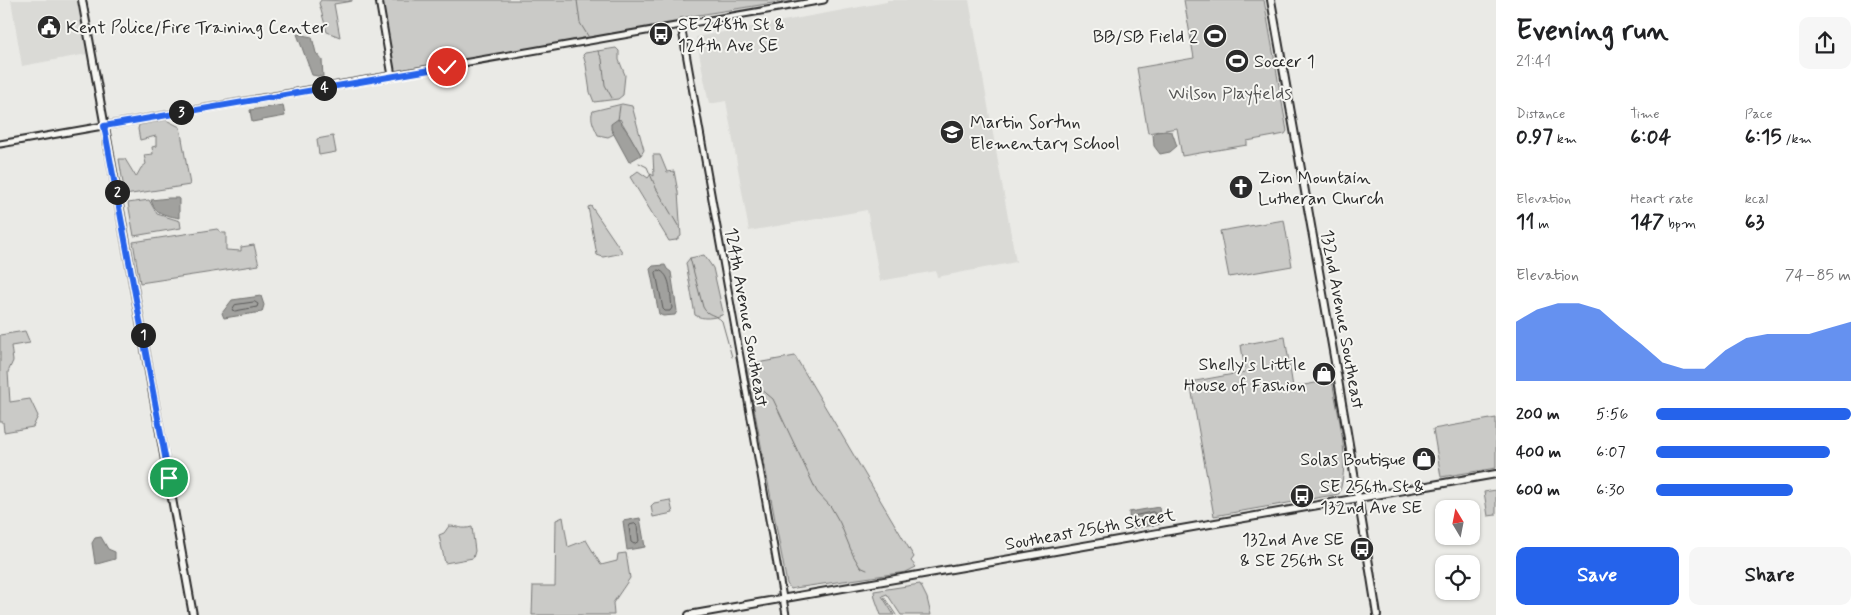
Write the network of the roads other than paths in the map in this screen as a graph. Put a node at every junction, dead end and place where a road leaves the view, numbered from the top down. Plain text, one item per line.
1 (82, 0) edge
2 (379, 0) edge
3 (824, 0) edge
4 (1271, 0) edge
5 (681, 25) junction
6 (392, 76) junction
7 (104, 126) junction
8 (0, 144) edge
9 (1496, 474) edge
10 (1359, 497) junction
11 (783, 600) junction
12 (193, 615) edge
13 (689, 615) edge
14 (786, 615) edge
15 (1377, 615) edge

1 - 7 main road
2 - 6 street
3 - 5 street
4 - 10 main road, 132nd Avenue Southeast
5 - 6 street
5 - 11 street, 124th Avenue Southeast
6 - 7 street
7 - 8 street
7 - 12 main road
9 - 10 main road, Southeast 256th Street
10 - 11 main road, Southeast 256th Street
10 - 15 main road, 132nd Avenue Southeast
11 - 13 main road, Southeast 256th Street
11 - 14 street, 124th Avenue Southeast

